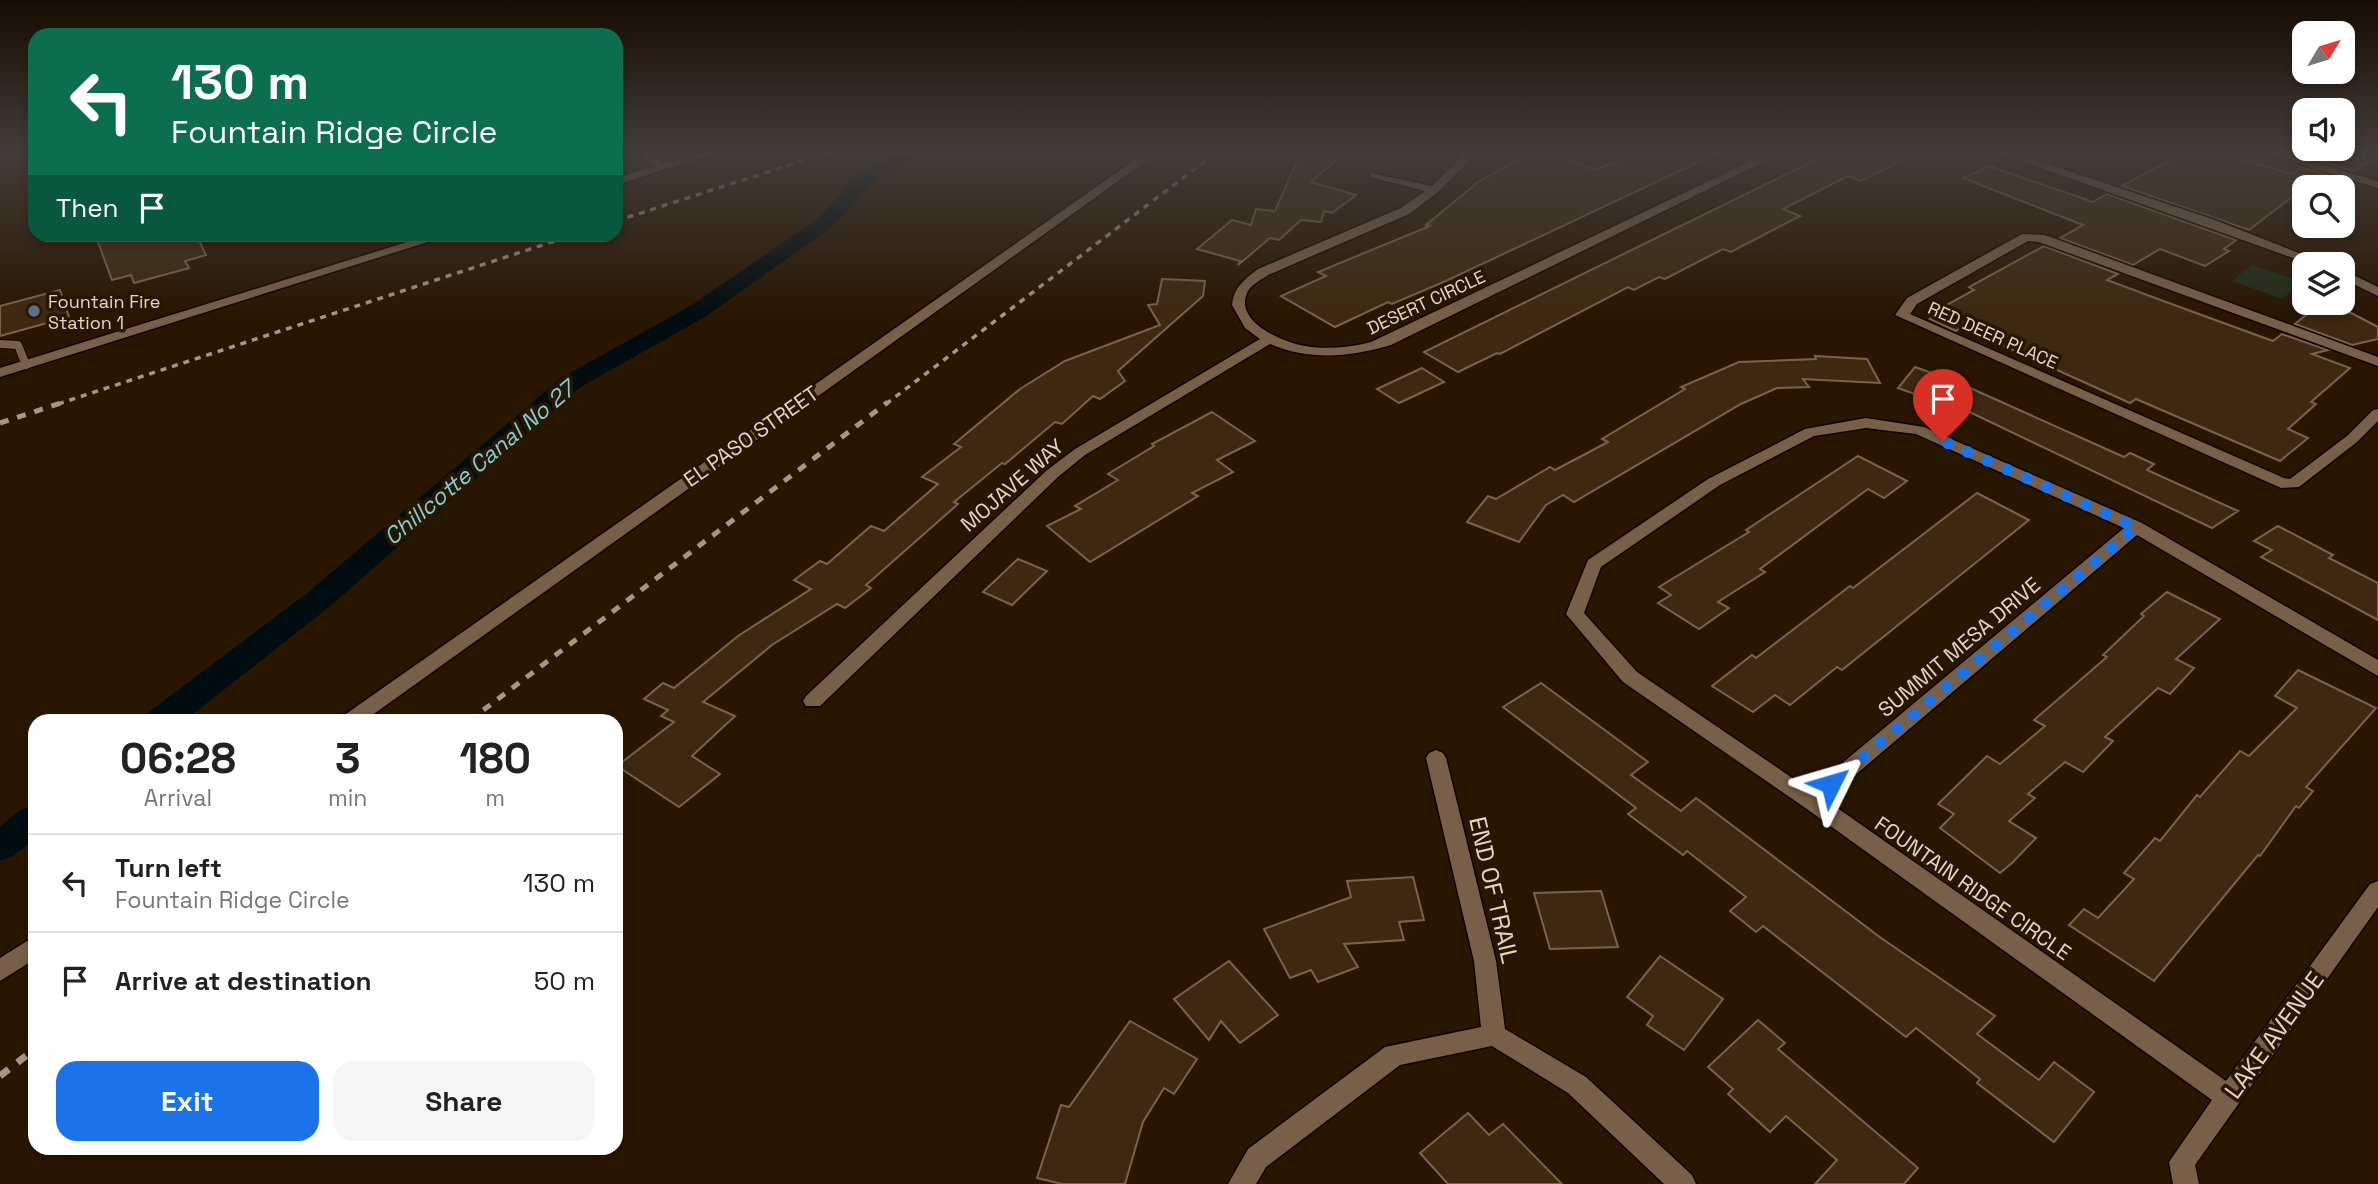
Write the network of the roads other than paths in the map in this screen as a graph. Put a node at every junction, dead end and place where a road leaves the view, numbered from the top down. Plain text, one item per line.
1 (1075, 207) edge
2 (1408, 207) edge
3 (1664, 207) edge
4 (2166, 207) edge
5 (421, 242) edge
6 (2292, 253) edge
7 (2355, 280) edge
8 (2378, 292) edge
9 (1269, 339) junction
10 (0, 344) edge
11 (2378, 362) edge
12 (26, 365) junction
13 (0, 373) edge
14 (2378, 413) edge
15 (2136, 527) junction
16 (2378, 669) edge
17 (813, 701) dead end
18 (360, 714) edge
19 (1436, 758) dead end
20 (1811, 801) junction
21 (2378, 890) edge
22 (28, 951) edge
23 (0, 971) edge
24 (1494, 1035) junction
25 (2229, 1098) junction
26 (1241, 1184) edge
27 (1683, 1184) edge
28 (2186, 1184) edge

1 - 18 street, EL PASO STREET
2 - 9 street, DESERT CIRCLE
3 - 9 street, DESERT CIRCLE
4 - 6 street
5 - 12 street
7 - 8 street
9 - 17 street, MOJAVE WAY
10 - 12 lane
11 - 14 street, RED DEER PLACE
12 - 13 street
15 - 16 street, FOUNTAIN RIDGE CIRCLE
15 - 20 street, SUMMIT MESA DRIVE
15 - 20 street, FOUNTAIN RIDGE CIRCLE
19 - 24 street, END OF TRAIL
20 - 25 street, FOUNTAIN RIDGE CIRCLE
21 - 25 street, LAKE AVENUE
22 - 23 street
24 - 26 street
24 - 27 street
25 - 28 street, LAKE AVENUE

